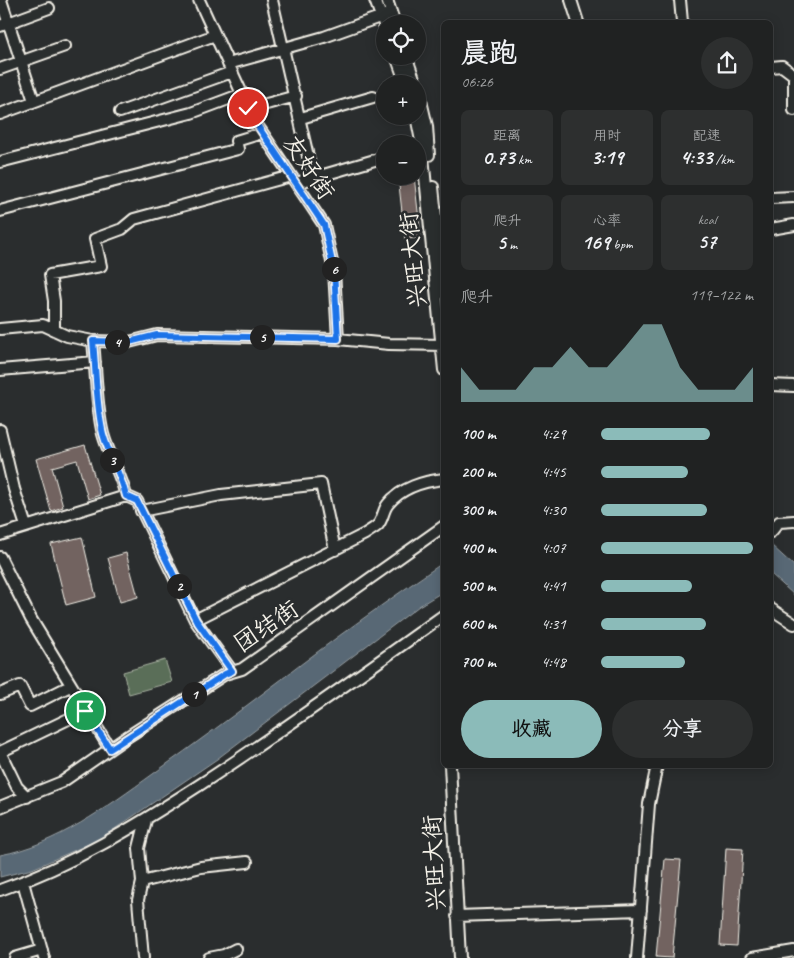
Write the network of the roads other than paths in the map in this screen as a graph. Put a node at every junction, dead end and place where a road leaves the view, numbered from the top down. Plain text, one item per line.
1 (1, 0) edge
2 (199, 0) edge
3 (272, 0) edge
4 (376, 0) edge
5 (387, 0) edge
6 (571, 0) edge
7 (680, 0) edge
8 (50, 8) dead end
9 (385, 15) edge
10 (388, 15) edge
11 (577, 20) edge
12 (682, 20) edge
13 (376, 23) edge
14 (4, 24) edge
15 (215, 35) junction
16 (65, 46) dead end
17 (284, 49) junction
18 (21, 62) junction
19 (773, 67) edge
20 (230, 68) junction
21 (0, 69) edge
22 (794, 75) edge
23 (242, 94) junction
24 (296, 96) junction
25 (372, 97) dead end
26 (34, 102) junction
27 (248, 108) junction
28 (794, 110) edge
29 (120, 112) dead end
30 (0, 114) edge
31 (301, 118) junction
32 (426, 122) edge
33 (262, 133) junction
34 (425, 135) edge
35 (376, 160) edge
36 (0, 162) edge
37 (426, 173) edge
38 (314, 178) junction
39 (293, 180) junction
40 (426, 184) edge
41 (794, 197) edge
42 (773, 198) edge
43 (0, 211) edge
44 (794, 225) edge
45 (773, 229) edge
46 (441, 273) edge
47 (441, 326) edge
48 (0, 329) edge
49 (54, 330) junction
50 (338, 339) junction
51 (93, 341) junction
52 (441, 345) edge
53 (95, 362) junction
54 (0, 370) edge
55 (773, 385) edge
56 (794, 386) edge
57 (0, 430) edge
58 (441, 479) edge
59 (126, 496) junction
60 (142, 511) junction
61 (775, 520) edge
62 (793, 523) edge
63 (26, 526) junction
64 (441, 528) edge
65 (0, 535) edge
66 (335, 550) junction
67 (0, 557) edge
68 (773, 610) edge
69 (441, 617) edge
70 (196, 620) junction
71 (794, 624) edge
72 (232, 671) junction
73 (70, 686) junction
74 (0, 694) edge
75 (85, 711) junction
76 (110, 749) junction
77 (0, 752) edge
78 (450, 768) edge
79 (456, 768) edge
80 (656, 768) edge
81 (27, 797) junction
82 (0, 807) edge
83 (146, 820) junction
84 (246, 862) dead end
85 (23, 882) junction
86 (142, 882) junction
87 (0, 890) edge
88 (641, 910) junction
89 (459, 916) junction
90 (236, 948) dead end
91 (794, 951) edge
92 (43, 954) edge
93 (15, 958) edge
94 (143, 958) edge
95 (209, 958) edge
96 (460, 958) edge
97 (464, 958) edge
98 (637, 958) edge
99 (754, 958) edge

1 - 14 street
2 - 15 street, 友好街
3 - 17 street
4 - 9 street
5 - 10 street
6 - 11 street
7 - 12 street
8 - 14 street
13 - 17 street
14 - 18 street
15 - 20 street, 友好街
15 - 26 street
16 - 18 street
17 - 20 street
17 - 24 street
18 - 21 street
18 - 26 street
19 - 22 street
20 - 23 street, 友好街
20 - 29 street
22 - 28 street
23 - 27 street, 友好街
23 - 36 street
24 - 27 street
24 - 31 street
25 - 31 street
26 - 30 street
27 - 33 street, 友好街
31 - 38 street
32 - 34 street, 兴旺大街
33 - 39 street, 友好街
33 - 43 street
35 - 38 street
37 - 46 street, 兴旺大街
38 - 39 street
39 - 49 street
39 - 50 street, 友好街
40 - 47 street, 兴旺大街
41 - 42 street
44 - 45 street
48 - 49 street
49 - 51 street
50 - 51 street
50 - 52 street
51 - 53 street
53 - 54 street
53 - 59 street
55 - 56 street
57 - 63 street
58 - 66 street
59 - 60 street
59 - 63 street
60 - 66 street
60 - 70 street
61 - 62 street
63 - 65 street
64 - 72 street, 团结街
66 - 70 street
67 - 73 street
68 - 71 street
69 - 83 street
70 - 72 street
72 - 76 street, 团结街
73 - 74 street
73 - 75 street
75 - 76 street
75 - 77 street
76 - 81 street, 团结街
77 - 81 street
78 - 89 street, 兴旺大街
79 - 89 street, 兴旺大街
80 - 88 street
81 - 82 street, 团结街
83 - 85 street
83 - 86 street
84 - 86 street
85 - 87 street
85 - 92 street
86 - 94 street
88 - 89 street
88 - 98 street
89 - 96 street, 兴旺大街
89 - 97 street, 兴旺大街
90 - 95 street
91 - 99 street
92 - 93 street

